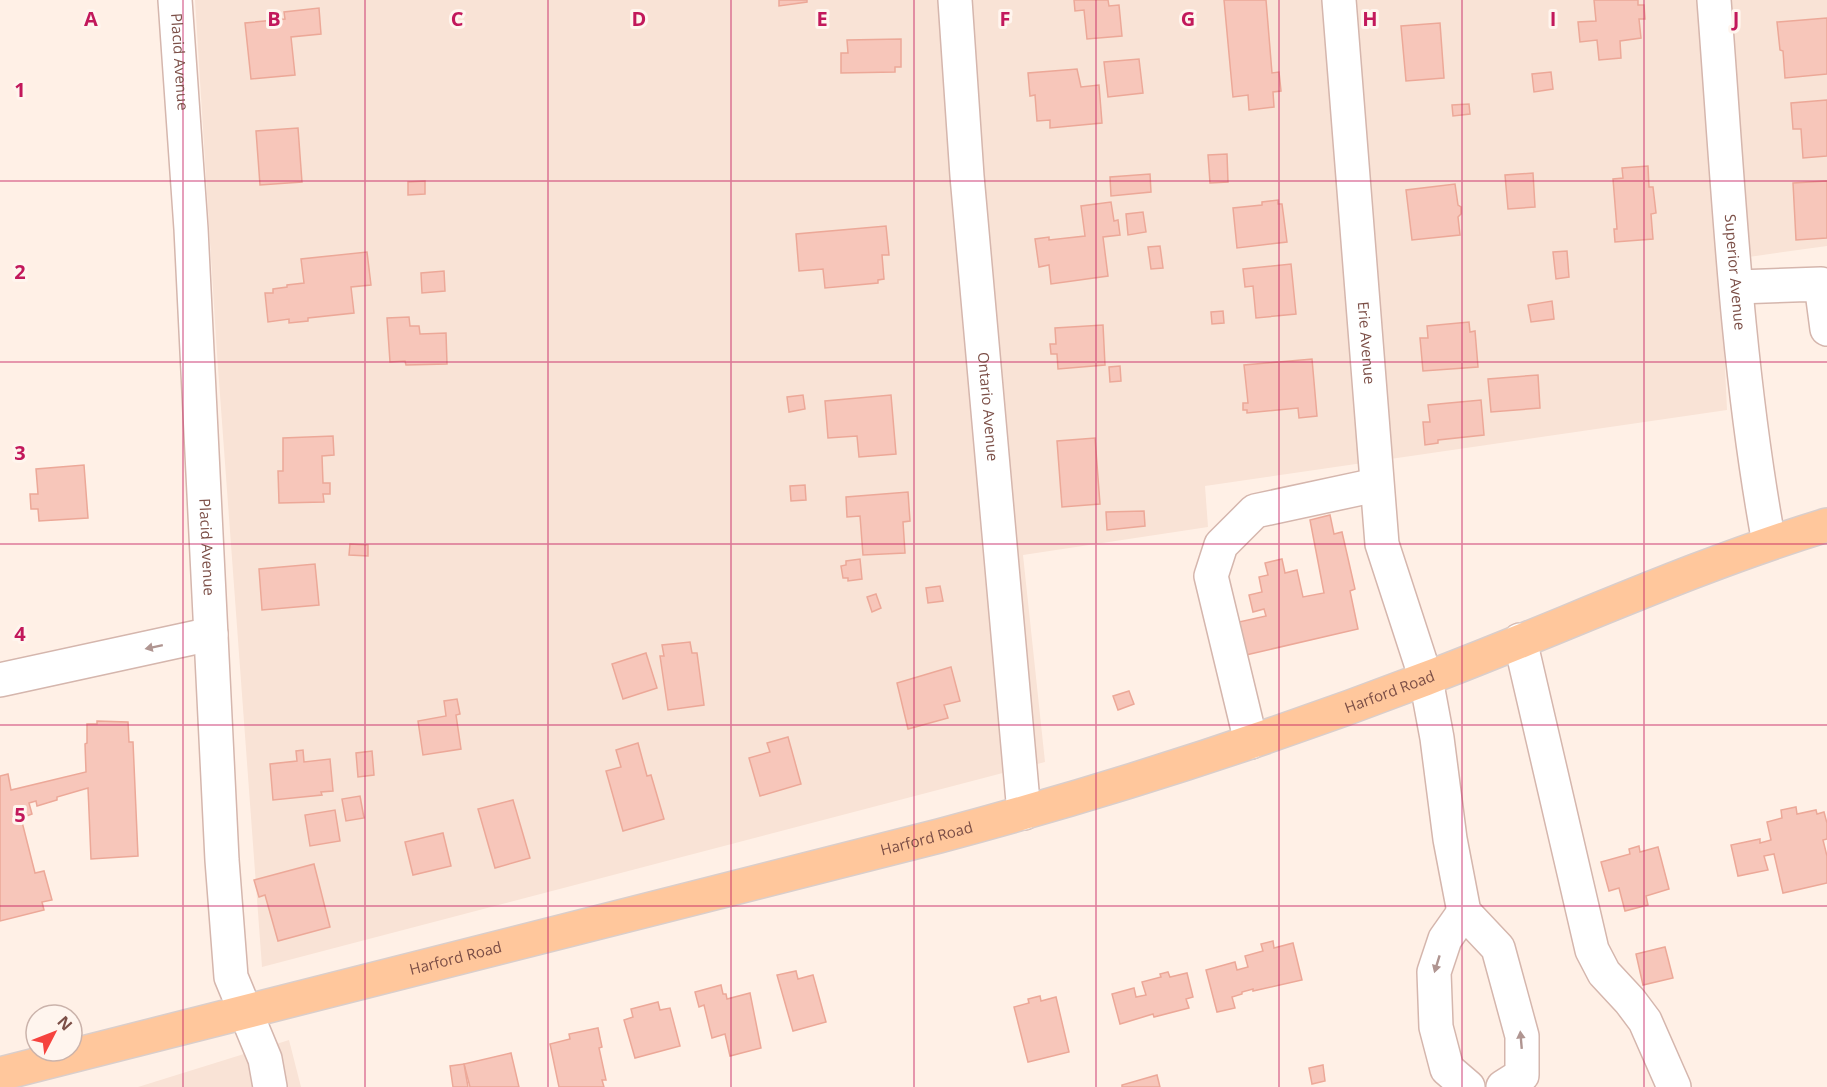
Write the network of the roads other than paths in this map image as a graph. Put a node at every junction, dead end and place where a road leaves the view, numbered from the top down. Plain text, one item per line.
1 (175, 0) edge
2 (955, 0) edge
3 (1339, 0) edge
4 (1714, 0) edge
5 (1737, 287) junction
6 (1827, 329) edge
7 (1376, 485) junction
8 (1827, 525) edge
9 (1769, 543) junction
10 (211, 634) junction
11 (1520, 640) junction
12 (1426, 679) junction
13 (0, 680) edge
14 (1251, 742) junction
15 (1024, 813) junction
16 (1464, 912) junction
17 (245, 1012) junction
18 (0, 1073) edge
19 (270, 1087) edge
20 (1468, 1087) edge
21 (1503, 1087) edge
22 (1674, 1087) edge

1 - 10 street, Placid Avenue
2 - 15 street, Ontario Avenue
3 - 7 street, Erie Avenue
4 - 5 street, Superior Avenue
5 - 6 street
5 - 9 street, Superior Avenue
7 - 12 street, Erie Avenue
7 - 14 street
8 - 9 main road, Harford Road
9 - 11 main road, Harford Road
10 -> 13 street
10 - 17 street, Placid Avenue
11 - 12 main road, Harford Road
11 - 22 street
12 - 14 main road, Harford Road
12 - 16 street, Erie Avenue
14 - 15 main road, Harford Road
15 - 17 main road, Harford Road
16 -> 20 street
21 -> 16 street
17 - 18 main road, Harford Road
17 - 19 street, Placid Avenue

